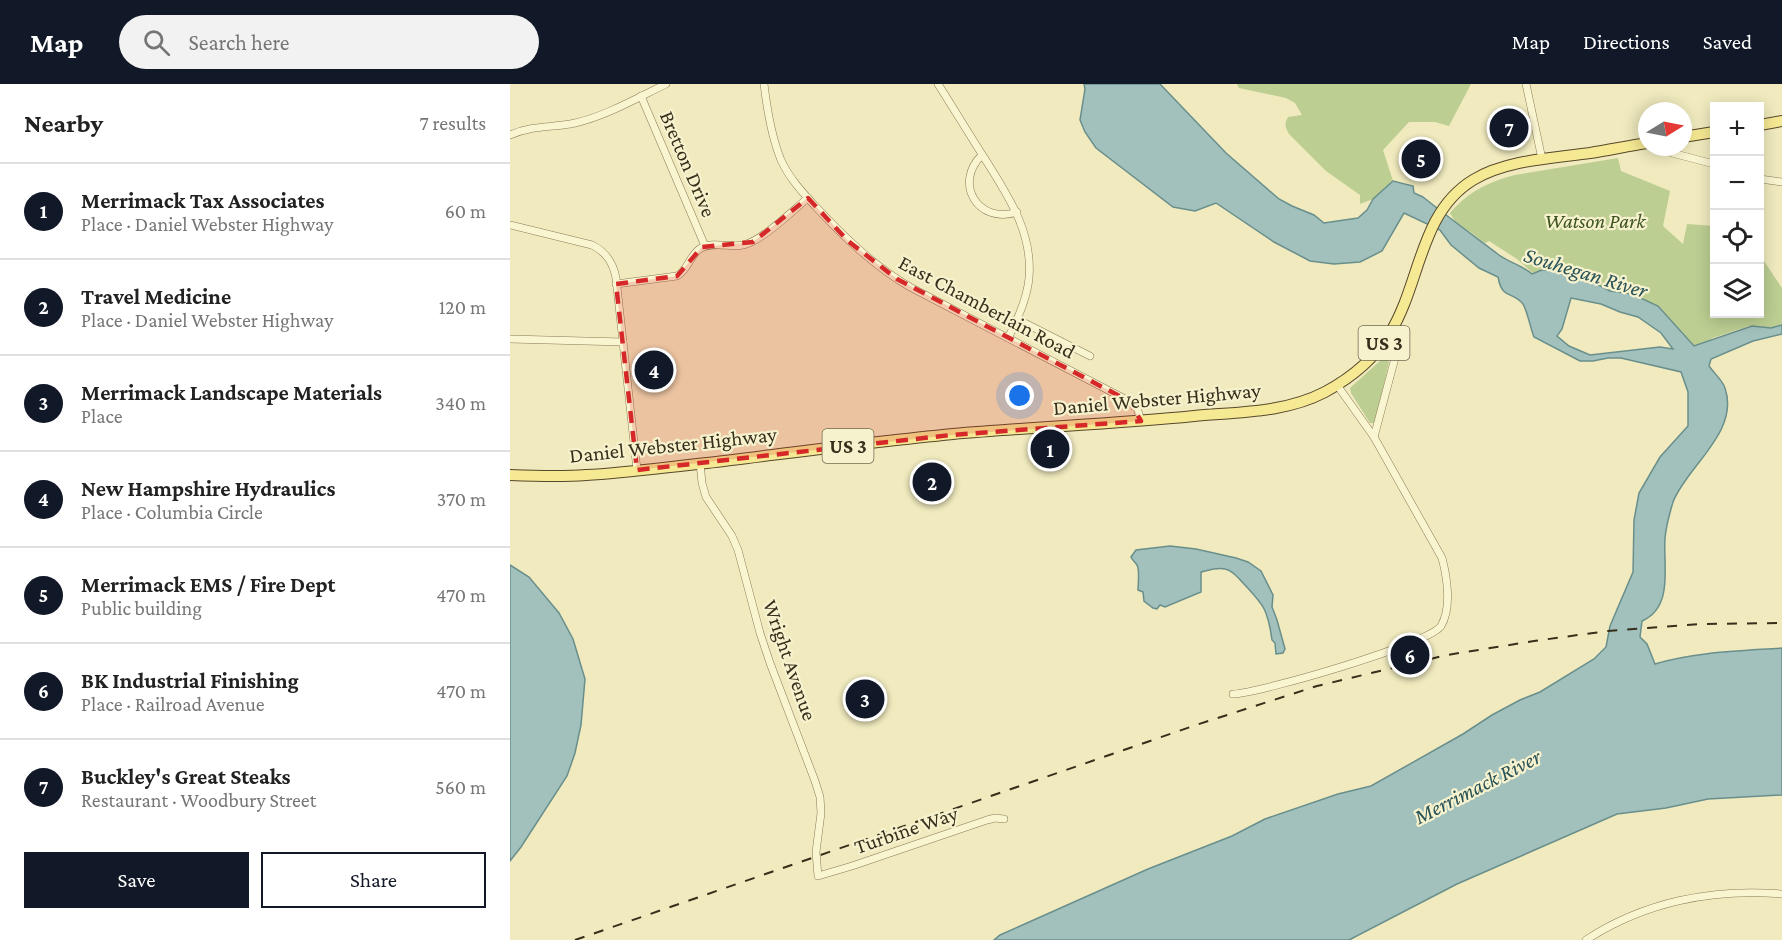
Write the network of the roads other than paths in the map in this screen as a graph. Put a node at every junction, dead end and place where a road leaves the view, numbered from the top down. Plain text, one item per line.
1 (666, 84) edge
2 (764, 84) edge
3 (938, 84) edge
4 (1526, 84) edge
5 (641, 96) junction
6 (1782, 121) edge
7 (1764, 124) edge
8 (1710, 133) edge
9 (510, 135) edge
10 (1692, 136) edge
11 (1638, 144) edge
12 (982, 155) junction
13 (1683, 156) edge
14 (1542, 159) junction
15 (1710, 163) edge
16 (1764, 180) edge
17 (1782, 182) edge
18 (808, 198) junction
19 (1017, 212) junction
20 (510, 225) edge
21 (705, 246) junction
22 (616, 284) junction
23 (1017, 319) junction
24 (1391, 332) junction
25 (1008, 338) junction
26 (510, 339) edge
27 (623, 342) junction
28 (1090, 356) dead end
29 (1337, 385) junction
30 (1141, 421) junction
31 (1374, 437) junction
32 (700, 463) junction
33 (637, 470) junction
34 (510, 475) edge
35 (1233, 694) dead end
36 (1004, 819) dead end
37 (818, 876) joint
38 (1782, 894) edge
39 (1586, 940) edge

1 - 5 street
2 - 18 street, East Chamberlain Road
3 - 12 street
4 - 14 street
5 - 9 street
5 - 21 street, Bretton Drive
6 - 7 main road
8 - 10 main road
11 - 14 main road, Daniel Webster Highway / US 3
12 - 19 street
12 - 19 street
13 - 15 street
14 - 24 main road, Daniel Webster Highway / US 3
16 - 17 street
18 - 21 street
18 - 25 street, East Chamberlain Road
19 - 23 street
20 - 22 street
21 - 22 street
22 - 27 street
23 - 25 street
23 - 28 street
24 - 29 main road, Daniel Webster Highway / US 3
24 - 31 street
25 - 30 street, East Chamberlain Road
26 - 27 street
27 - 33 street
29 - 30 main road, Daniel Webster Highway / US 3
29 - 31 street
30 - 32 main road, Daniel Webster Highway / US 3
31 - 35 street
32 - 33 main road, Daniel Webster Highway / US 3
32 - 37 street, Wright Avenue
33 - 34 main road, Daniel Webster Highway / US 3
36 - 37 street, Turbine Way
38 - 39 street

